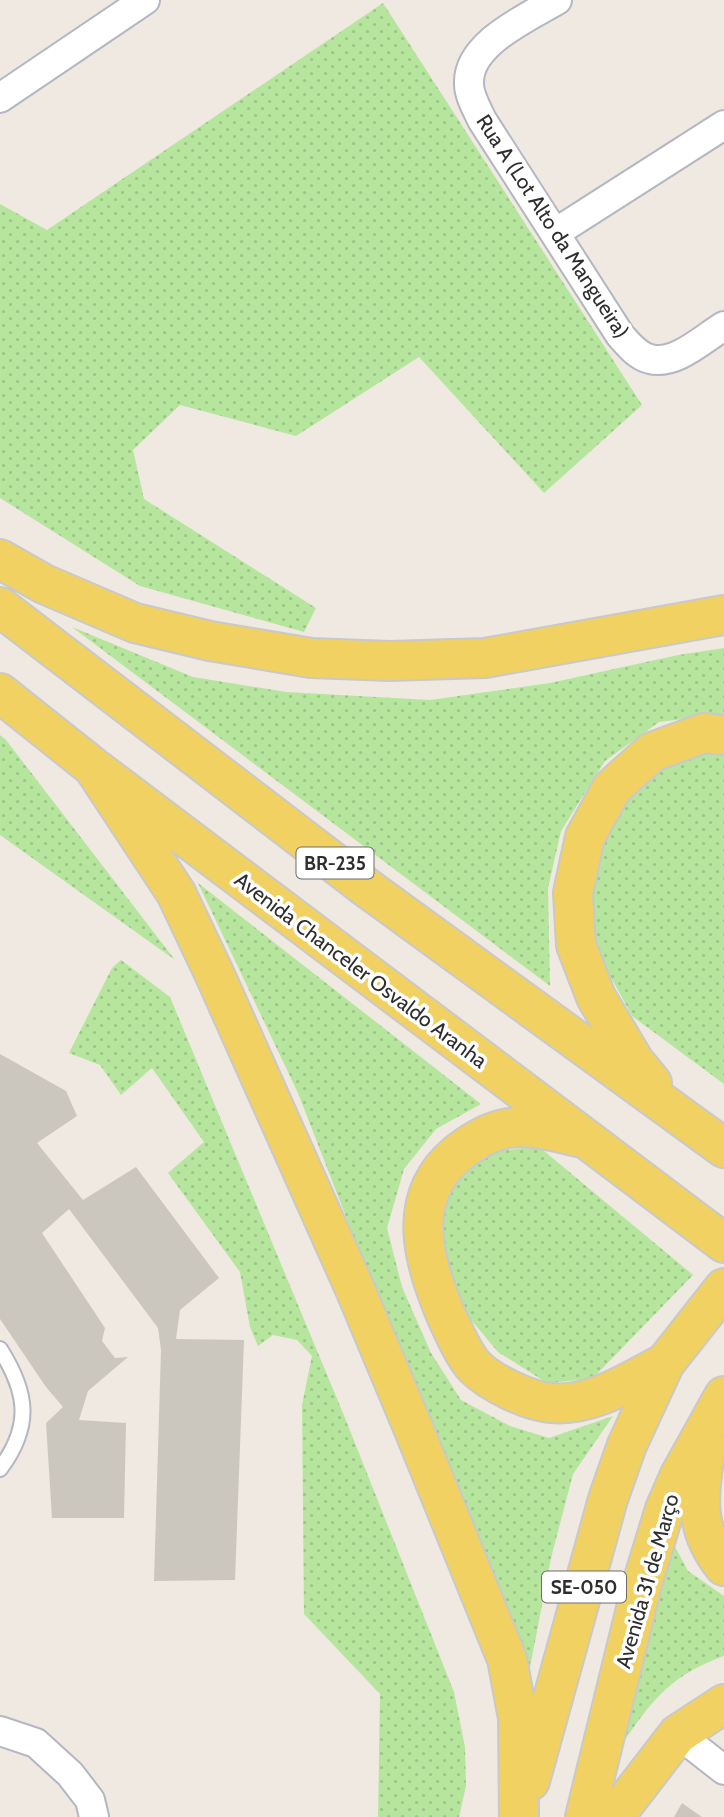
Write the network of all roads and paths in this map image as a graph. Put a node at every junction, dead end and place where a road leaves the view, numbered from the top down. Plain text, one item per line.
1 (145, 0) edge
2 (556, 0) edge
3 (0, 97) edge
4 (724, 125) edge
5 (555, 233) junction
6 (724, 326) edge
7 (0, 559) edge
8 (0, 607) edge
9 (724, 615) edge
10 (0, 693) edge
11 (724, 735) edge
12 (93, 767) junction
13 (675, 1112) junction
14 (584, 1138) junction
15 (724, 1149) edge
16 (724, 1243) edge
17 (724, 1288) edge
18 (0, 1349) edge
19 (665, 1363) junction
20 (716, 1408) edge
21 (0, 1469) edge
22 (724, 1566) edge
23 (724, 1704) edge
24 (0, 1731) edge
25 (678, 1734) junction
26 (724, 1770) edge
27 (93, 1817) edge
28 (520, 1817) edge
29 (584, 1817) edge
30 (614, 1817) edge

1 - 3 street
2 - 5 street, Rua A (Lot Alto da Mangueira)
4 - 5 street
5 - 6 street, Rua A (Lot Alto da Mangueira)
7 - 9 main road
8 - 13 main road, BR-235
10 - 12 main road, Avenida Chanceler Osvaldo Aranha
11 - 13 main road
12 - 14 main road, Avenida Chanceler Osvaldo Aranha
12 - 28 main road
13 - 15 main road, BR-235
14 - 16 main road, Avenida Chanceler Osvaldo Aranha
14 - 19 main road
17 - 19 main road, SE-050
18 - 21 lane
19 - 28 main road, SE-050
20 - 22 main road
20 - 29 main road, Avenida 31 de Março / SE-050
23 - 25 main road
24 - 27 street
25 - 26 street
25 - 30 main road

